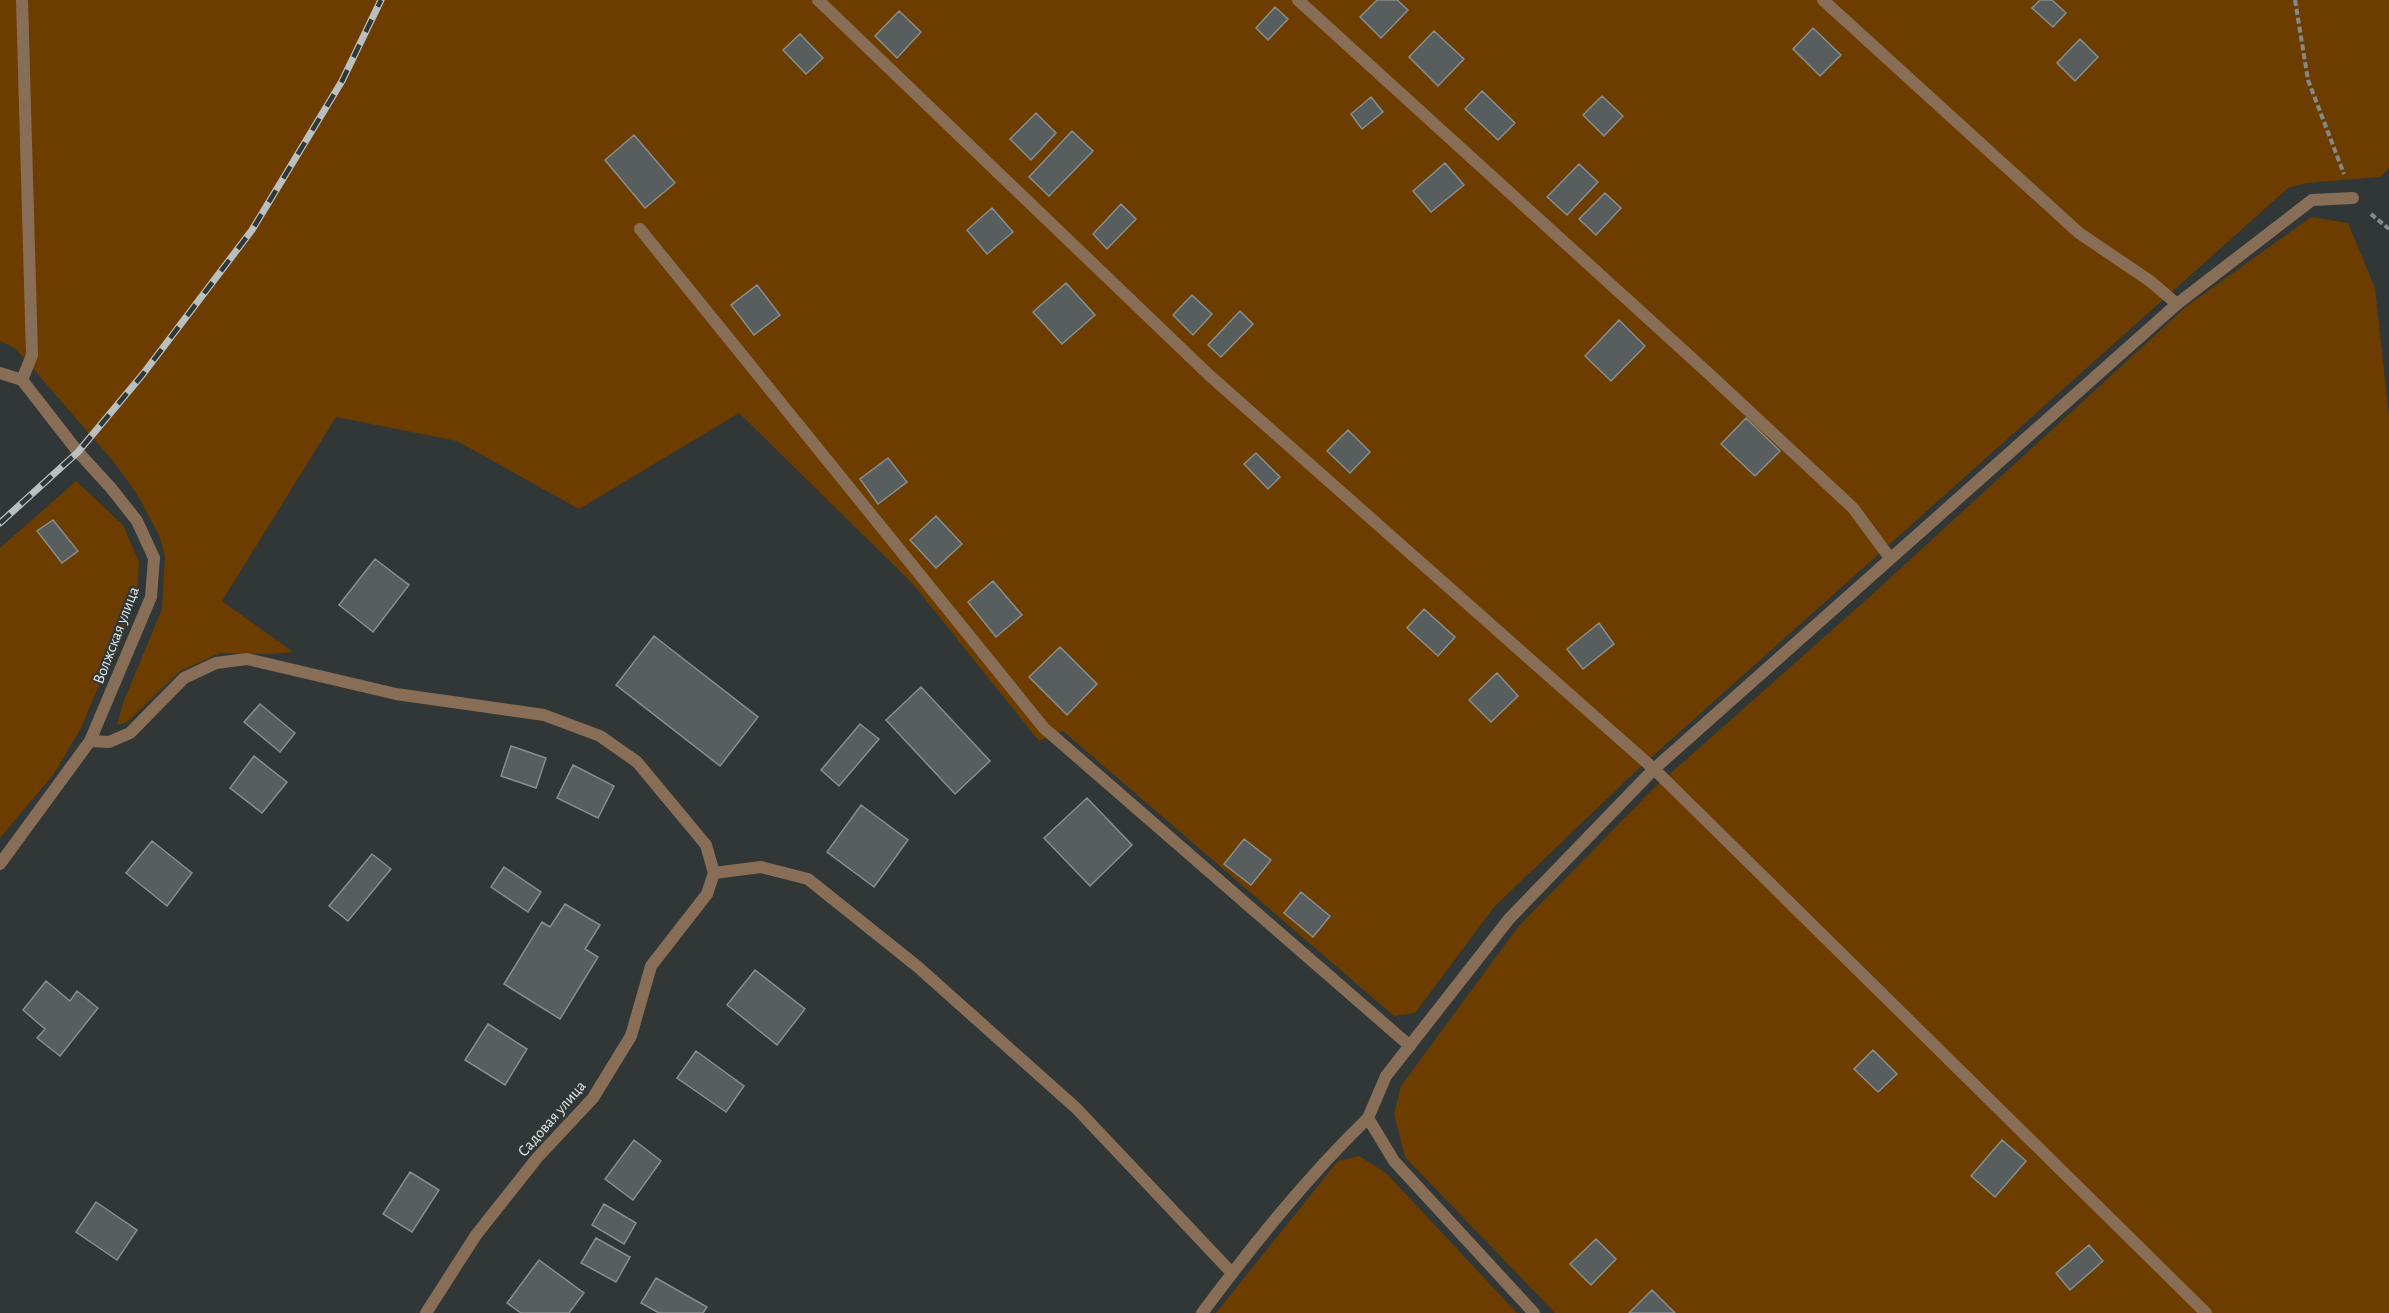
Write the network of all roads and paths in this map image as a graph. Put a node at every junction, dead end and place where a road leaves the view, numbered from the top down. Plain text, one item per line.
1 (22, 0) edge
2 (818, 0) edge
3 (1298, 0) edge
4 (1823, 0) edge
5 (2295, 0) edge
6 (2354, 198) junction
7 (640, 229) dead end
8 (2389, 230) edge
9 (2177, 304) junction
10 (0, 373) edge
11 (22, 380) junction
12 (1890, 558) junction
13 (90, 741) junction
14 (1654, 769) junction
15 (0, 864) edge
16 (714, 873) junction
17 (1410, 1047) junction
18 (1368, 1118) junction
19 (1232, 1274) junction
20 (426, 1313) edge
21 (1202, 1313) edge
22 (1534, 1313) edge
23 (2206, 1313) edge

1 - 11 street
2 - 14 street
3 - 12 street
4 - 9 street
5 - 6 path
6 - 8 path
6 - 9 street
7 - 17 street
9 - 12 street
10 - 11 street
11 - 13 street, Волжская улица
12 - 14 street
13 - 15 street, Волжская улица
13 - 16 street
14 - 17 street
14 - 23 street
16 - 19 street
16 - 20 street, Садовая улица
17 - 18 street
18 - 19 street
18 - 22 street
19 - 21 street

